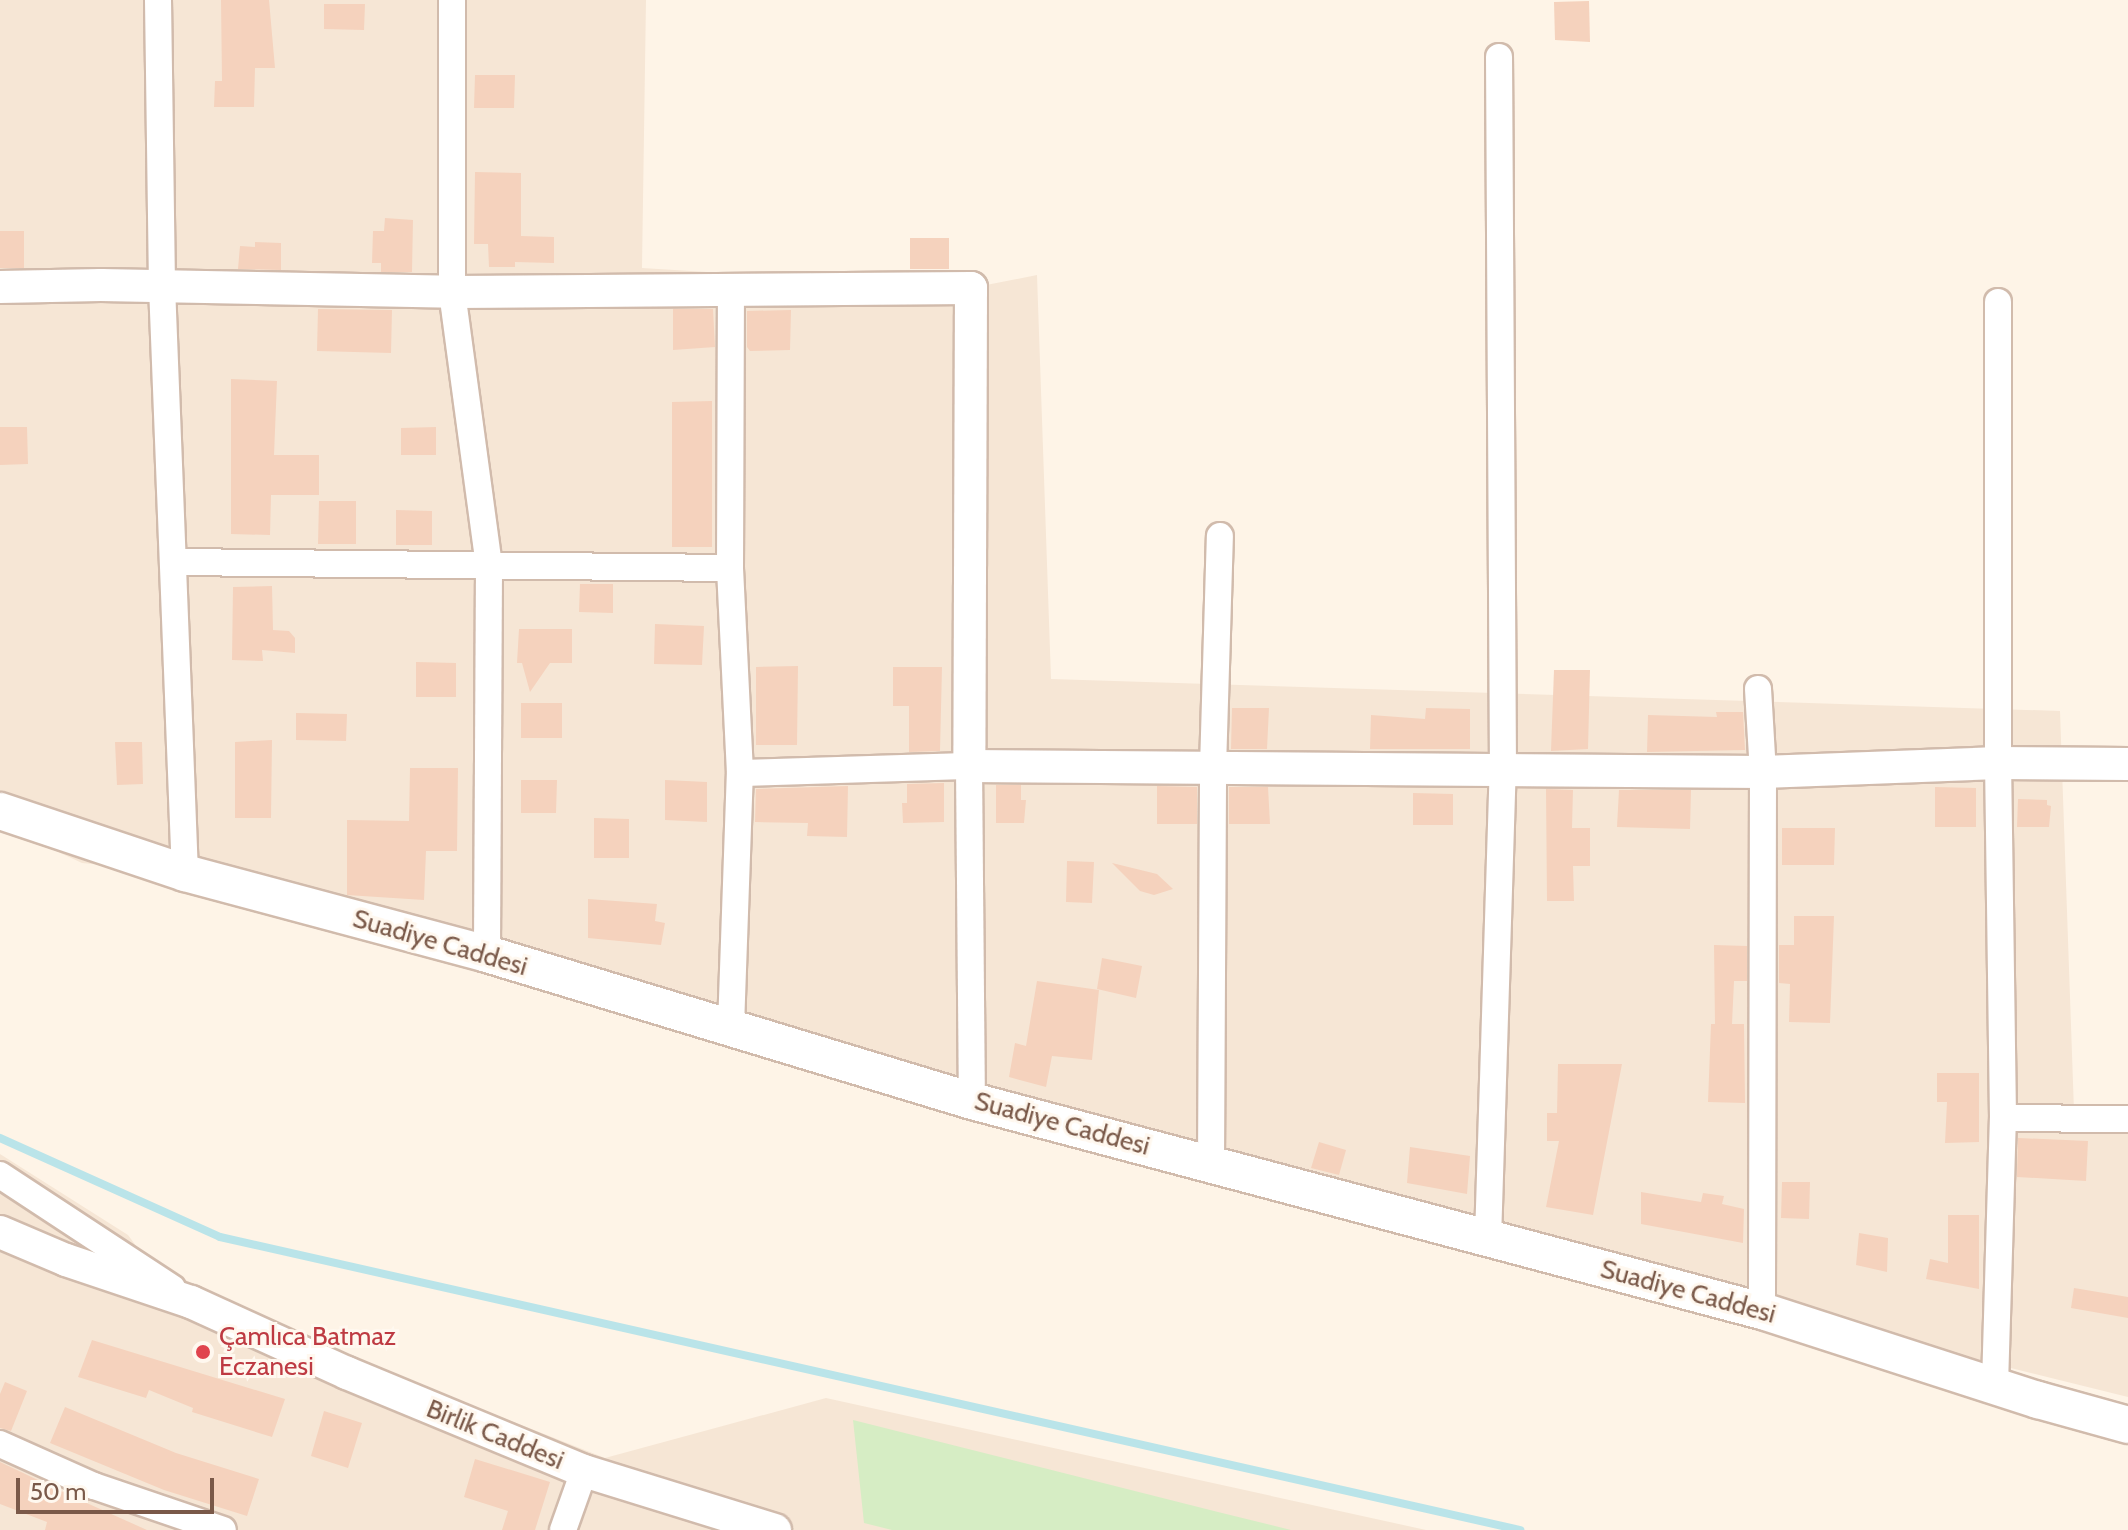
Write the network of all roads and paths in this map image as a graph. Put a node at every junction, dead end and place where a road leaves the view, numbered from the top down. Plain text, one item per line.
1 (158, 0) edge
2 (452, 0) edge
3 (1499, 57) dead end
4 (162, 286) junction
5 (0, 287) edge
6 (731, 288) junction
7 (452, 292) junction
8 (1998, 302) dead end
9 (1220, 536) dead end
10 (175, 562) junction
11 (489, 566) junction
12 (730, 568) junction
13 (1758, 689) dead end
14 (1998, 763) junction
15 (2128, 764) edge
16 (969, 766) junction
17 (1213, 768) junction
18 (1503, 770) junction
19 (1763, 772) junction
20 (740, 773) junction
21 (0, 811) edge
22 (185, 873) junction
23 (487, 954) junction
24 (731, 1027) junction
25 (972, 1101) junction
26 (2003, 1118) junction
27 (2128, 1119) edge
28 (1211, 1164) junction
29 (0, 1175) edge
30 (0, 1232) edge
31 (1488, 1239) junction
32 (191, 1302) junction
33 (1762, 1311) junction
34 (1995, 1385) junction
35 (2128, 1425) edge
36 (0, 1444) edge
37 (584, 1471) junction
38 (223, 1530) edge
39 (563, 1530) edge
40 (775, 1530) edge

1 - 4 street
2 - 7 street
3 - 18 street
4 - 5 street
4 - 7 street
4 - 10 street
6 - 7 street
6 - 12 street
6 - 16 street
7 - 11 street
8 - 14 street
9 - 17 street
10 - 11 street
10 - 22 street
11 - 12 street
11 - 23 street
12 - 20 street
13 - 19 street
14 - 15 street
14 - 19 street
14 - 26 street
16 - 17 street
16 - 20 street
16 - 25 street
17 - 18 street
17 - 28 street
18 - 19 street
18 - 31 street
19 - 33 street
20 - 24 street
21 - 22 main road, Suadiye Caddesi
22 - 23 main road, Suadiye Caddesi
23 - 24 main road, Suadiye Caddesi
24 - 25 main road, Suadiye Caddesi
25 - 28 main road, Suadiye Caddesi
26 - 27 street
26 - 34 street
28 - 31 main road, Suadiye Caddesi
29 - 32 street
30 - 32 street, Birlik Caddesi
31 - 33 main road, Suadiye Caddesi
32 - 37 street, Birlik Caddesi
33 - 34 main road, Suadiye Caddesi
34 - 35 main road, Suadiye Caddesi
36 - 38 street
37 - 39 street
37 - 40 street, Birlik Caddesi

